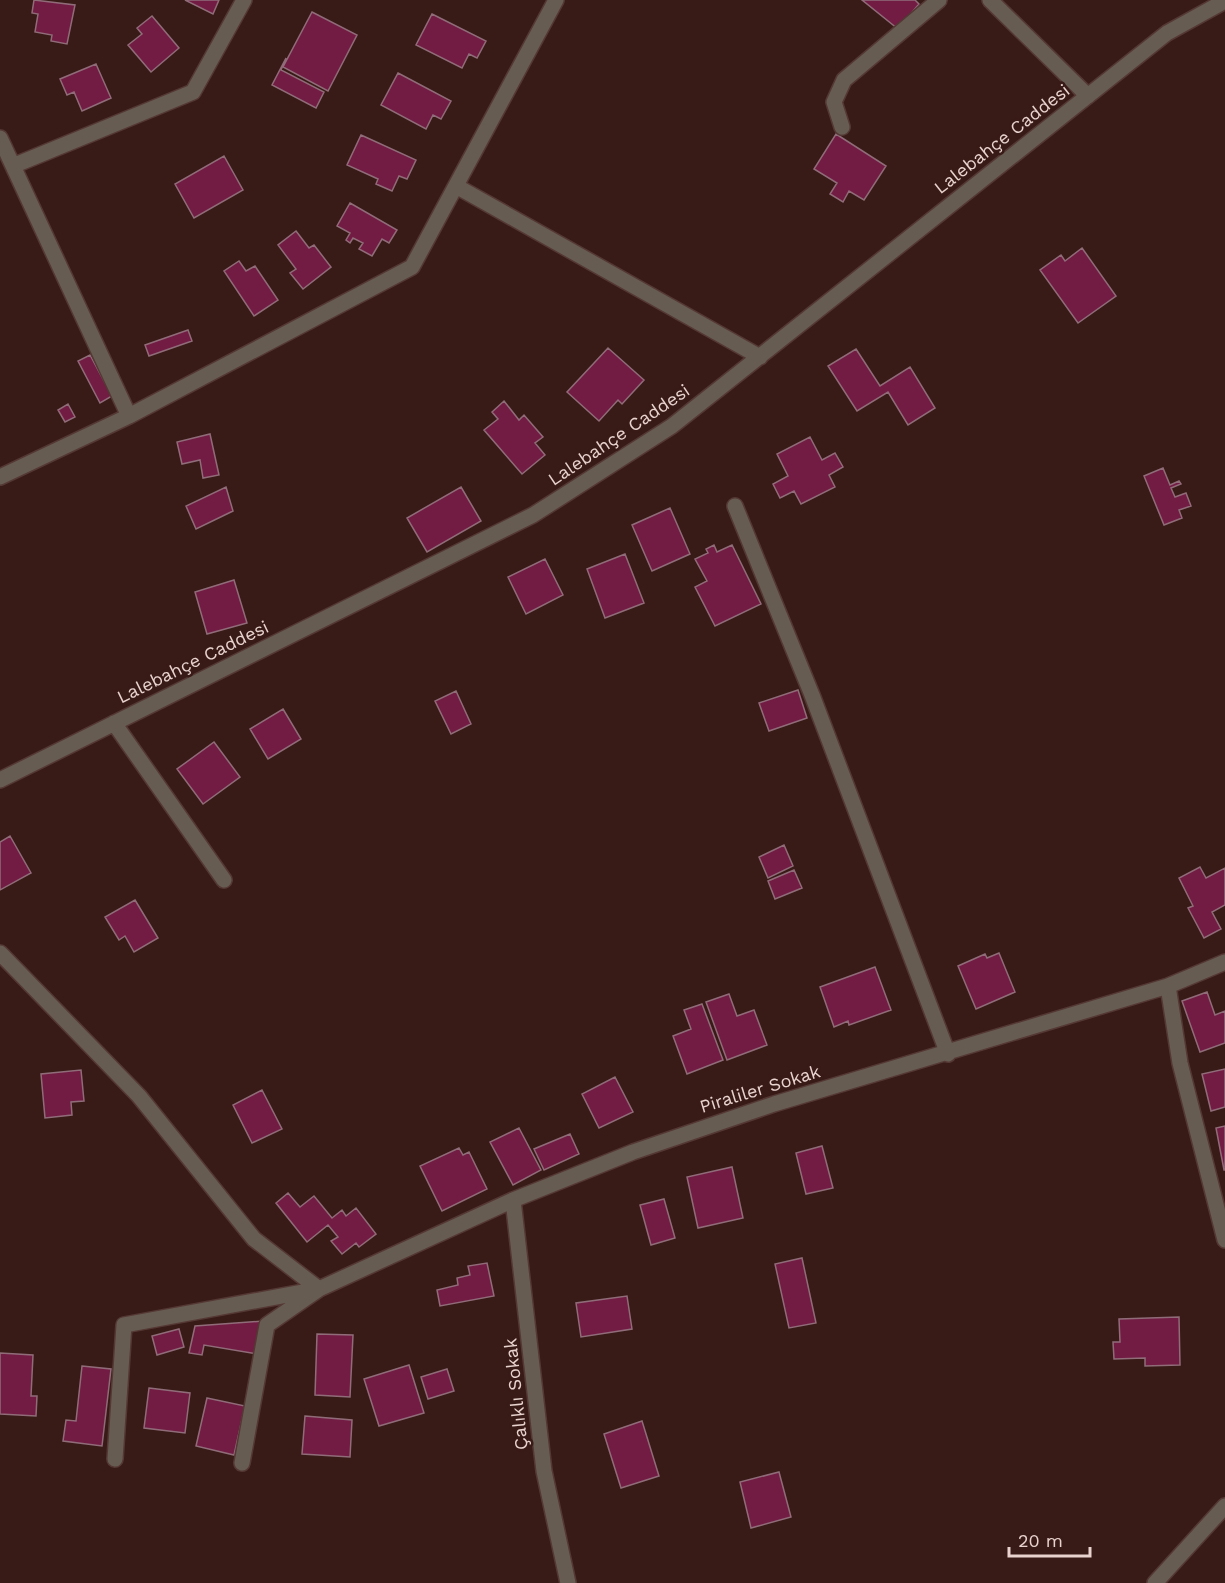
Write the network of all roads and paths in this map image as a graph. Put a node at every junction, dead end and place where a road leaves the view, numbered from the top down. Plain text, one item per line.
1 (244, 0) edge
2 (556, 0) edge
3 (939, 0) edge
4 (990, 0) edge
5 (1225, 1) edge
6 (1088, 96) junction
7 (842, 127) dead end
8 (0, 138) edge
9 (15, 165) junction
10 (456, 186) junction
11 (760, 357) junction
12 (129, 416) junction
13 (0, 477) edge
14 (735, 506) dead end
15 (114, 723) junction
16 (0, 780) edge
17 (224, 880) dead end
18 (0, 953) edge
19 (1225, 962) edge
20 (1168, 986) junction
21 (948, 1054) junction
22 (513, 1200) junction
23 (1225, 1240) edge
24 (320, 1289) junction
25 (115, 1459) dead end
26 (242, 1463) dead end
27 (1225, 1506) edge
28 (568, 1583) edge
29 (1155, 1583) edge

1 - 9 street
2 - 10 street
3 - 7 street
4 - 6 street
5 - 6 street, Lalebahçe Caddesi
6 - 11 street, Lalebahçe Caddesi
8 - 9 street
9 - 12 street
10 - 11 street
10 - 12 street
11 - 15 street, Lalebahçe Caddesi
12 - 13 street
14 - 21 street
15 - 16 street, Lalebahçe Caddesi
15 - 17 street
18 - 24 street
19 - 20 street, Piraliler Sokak
20 - 21 street, Piraliler Sokak
20 - 23 street
21 - 22 street, Piraliler Sokak
22 - 24 street, Piraliler Sokak
22 - 28 street, Çalıklı Sokak
24 - 25 street
24 - 26 street
27 - 29 street

